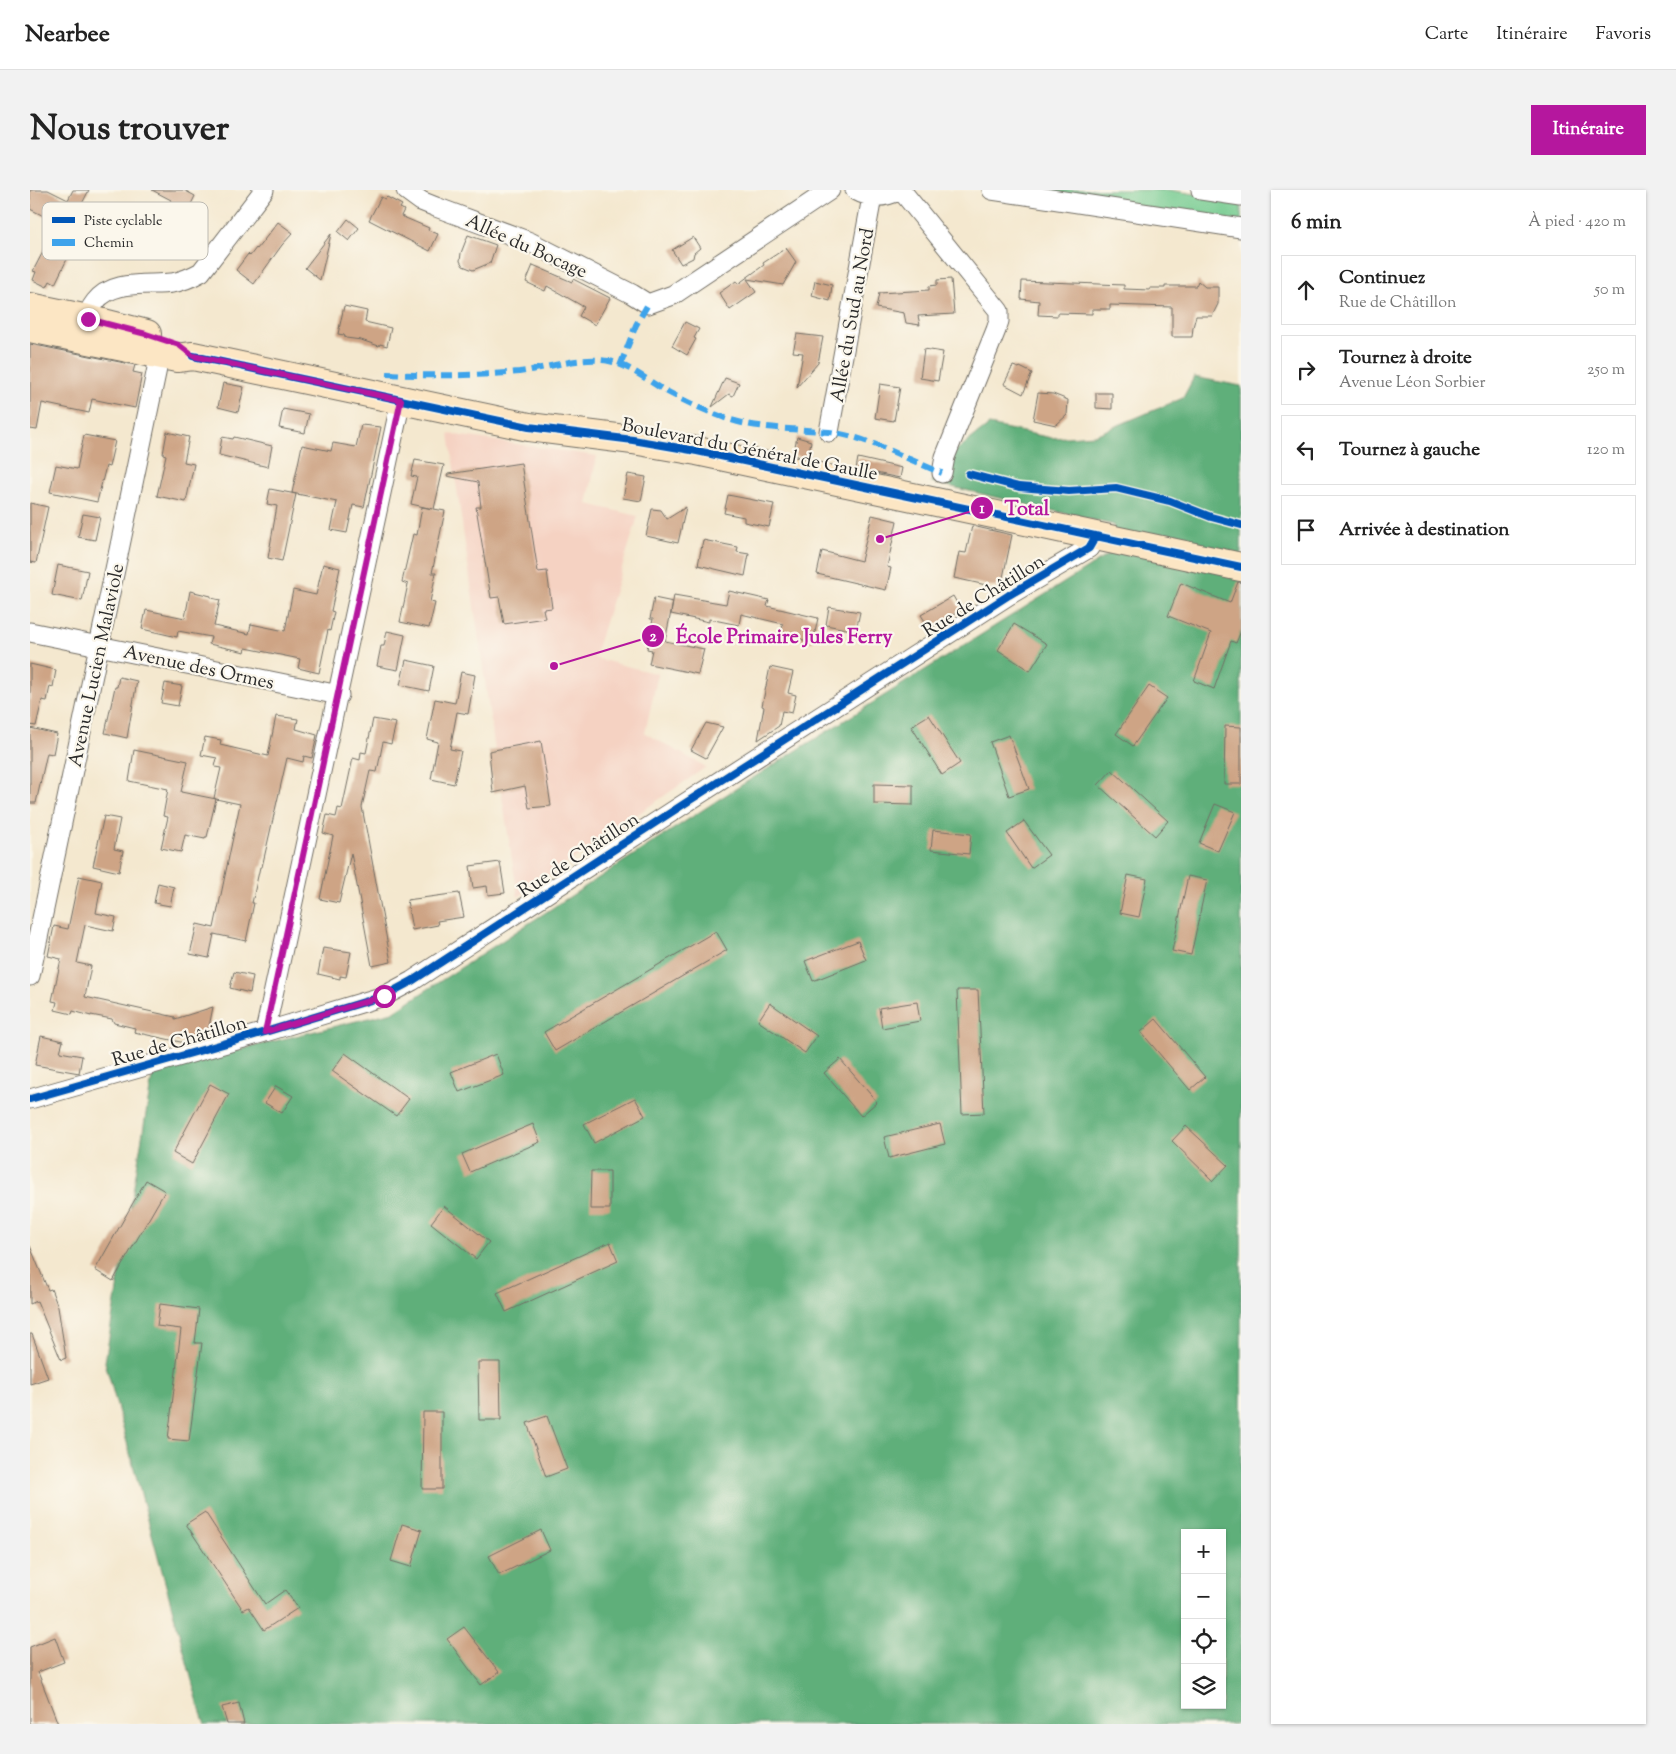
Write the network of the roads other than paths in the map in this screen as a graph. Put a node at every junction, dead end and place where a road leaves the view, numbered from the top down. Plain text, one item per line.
1 (264, 190) edge
2 (406, 190) edge
3 (830, 190) edge
4 (901, 190) edge
5 (992, 190) edge
6 (1201, 190) edge
7 (864, 194) edge
8 (1241, 196) edge
9 (1241, 228) edge
10 (30, 307) edge
11 (30, 315) edge
12 (88, 319) junction
13 (30, 328) edge
14 (160, 354) junction
15 (193, 356) junction
16 (401, 400) junction
17 (829, 432) dead end
18 (942, 473) dead end
19 (1096, 536) junction
20 (1241, 567) edge
21 (30, 632) edge
22 (100, 646) junction
23 (339, 695) junction
24 (30, 976) edge
25 (265, 1032) junction
26 (30, 1099) edge

1 - 12 street
2 - 3 street, Allée du Bocage
4 - 7 street
4 - 18 street
5 - 9 street
6 - 8 street
7 - 17 street, Allée du Sud au Nord
10 - 12 main road, Boulevard du Général de Gaulle
11 - 12 street
12 - 15 main road, Boulevard du Général de Gaulle
13 - 14 main road, Boulevard du Général de Gaulle
14 - 15 main road, Boulevard du Général de Gaulle
14 - 22 street, Avenue Lucien Malaviole
15 - 16 main road, Boulevard du Général de Gaulle
16 - 19 main road, Boulevard du Général de Gaulle
16 - 23 street
19 - 20 main road, Boulevard du Général de Gaulle
19 - 25 street, Rue de Châtillon
21 - 22 street, Avenue des Ormes
22 - 23 street, Avenue des Ormes
22 - 24 street, Avenue Lucien Malaviole
23 - 25 street
25 - 26 street, Rue de Châtillon

